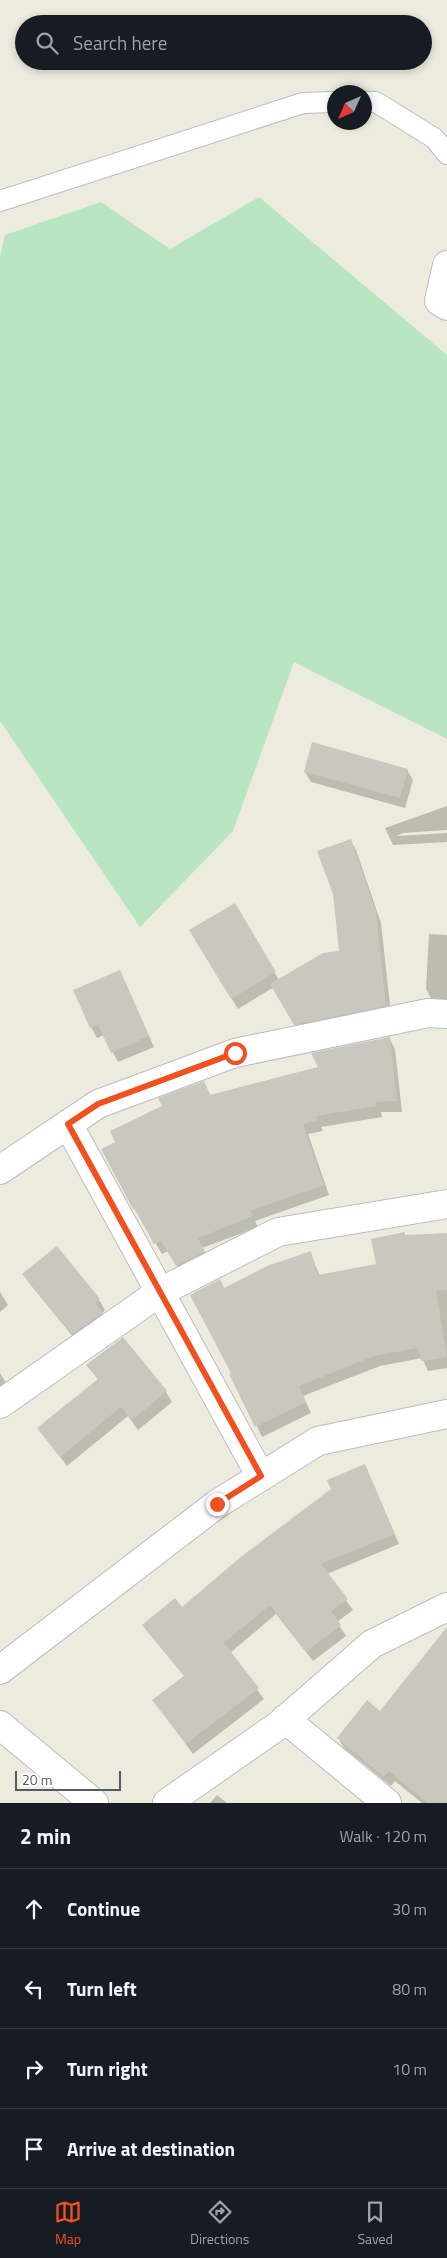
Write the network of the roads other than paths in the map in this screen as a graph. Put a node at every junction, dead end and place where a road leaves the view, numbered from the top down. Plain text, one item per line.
1 (327, 102) edge
2 (372, 102) edge
3 (447, 154) edge
4 (0, 201) edge
5 (447, 265) edge
6 (447, 306) edge
7 (447, 1014) edge
8 (68, 1124) junction
9 (0, 1170) edge
10 (447, 1204) edge
11 (160, 1292) junction
12 (0, 1404) edge
13 (447, 1414) edge
14 (261, 1476) junction
15 (447, 1607) edge
16 (0, 1670) edge
17 (285, 1719) junction
18 (0, 1725) edge
19 (94, 1803) edge
20 (167, 1803) edge
21 (387, 1803) edge

1 - 4 lane
2 - 3 lane
5 - 6 street
7 - 8 street
8 - 9 street
8 - 11 street
10 - 11 street
11 - 12 street
11 - 14 street
13 - 14 street
14 - 16 street
15 - 17 street
17 - 20 street
17 - 21 street
18 - 19 street

